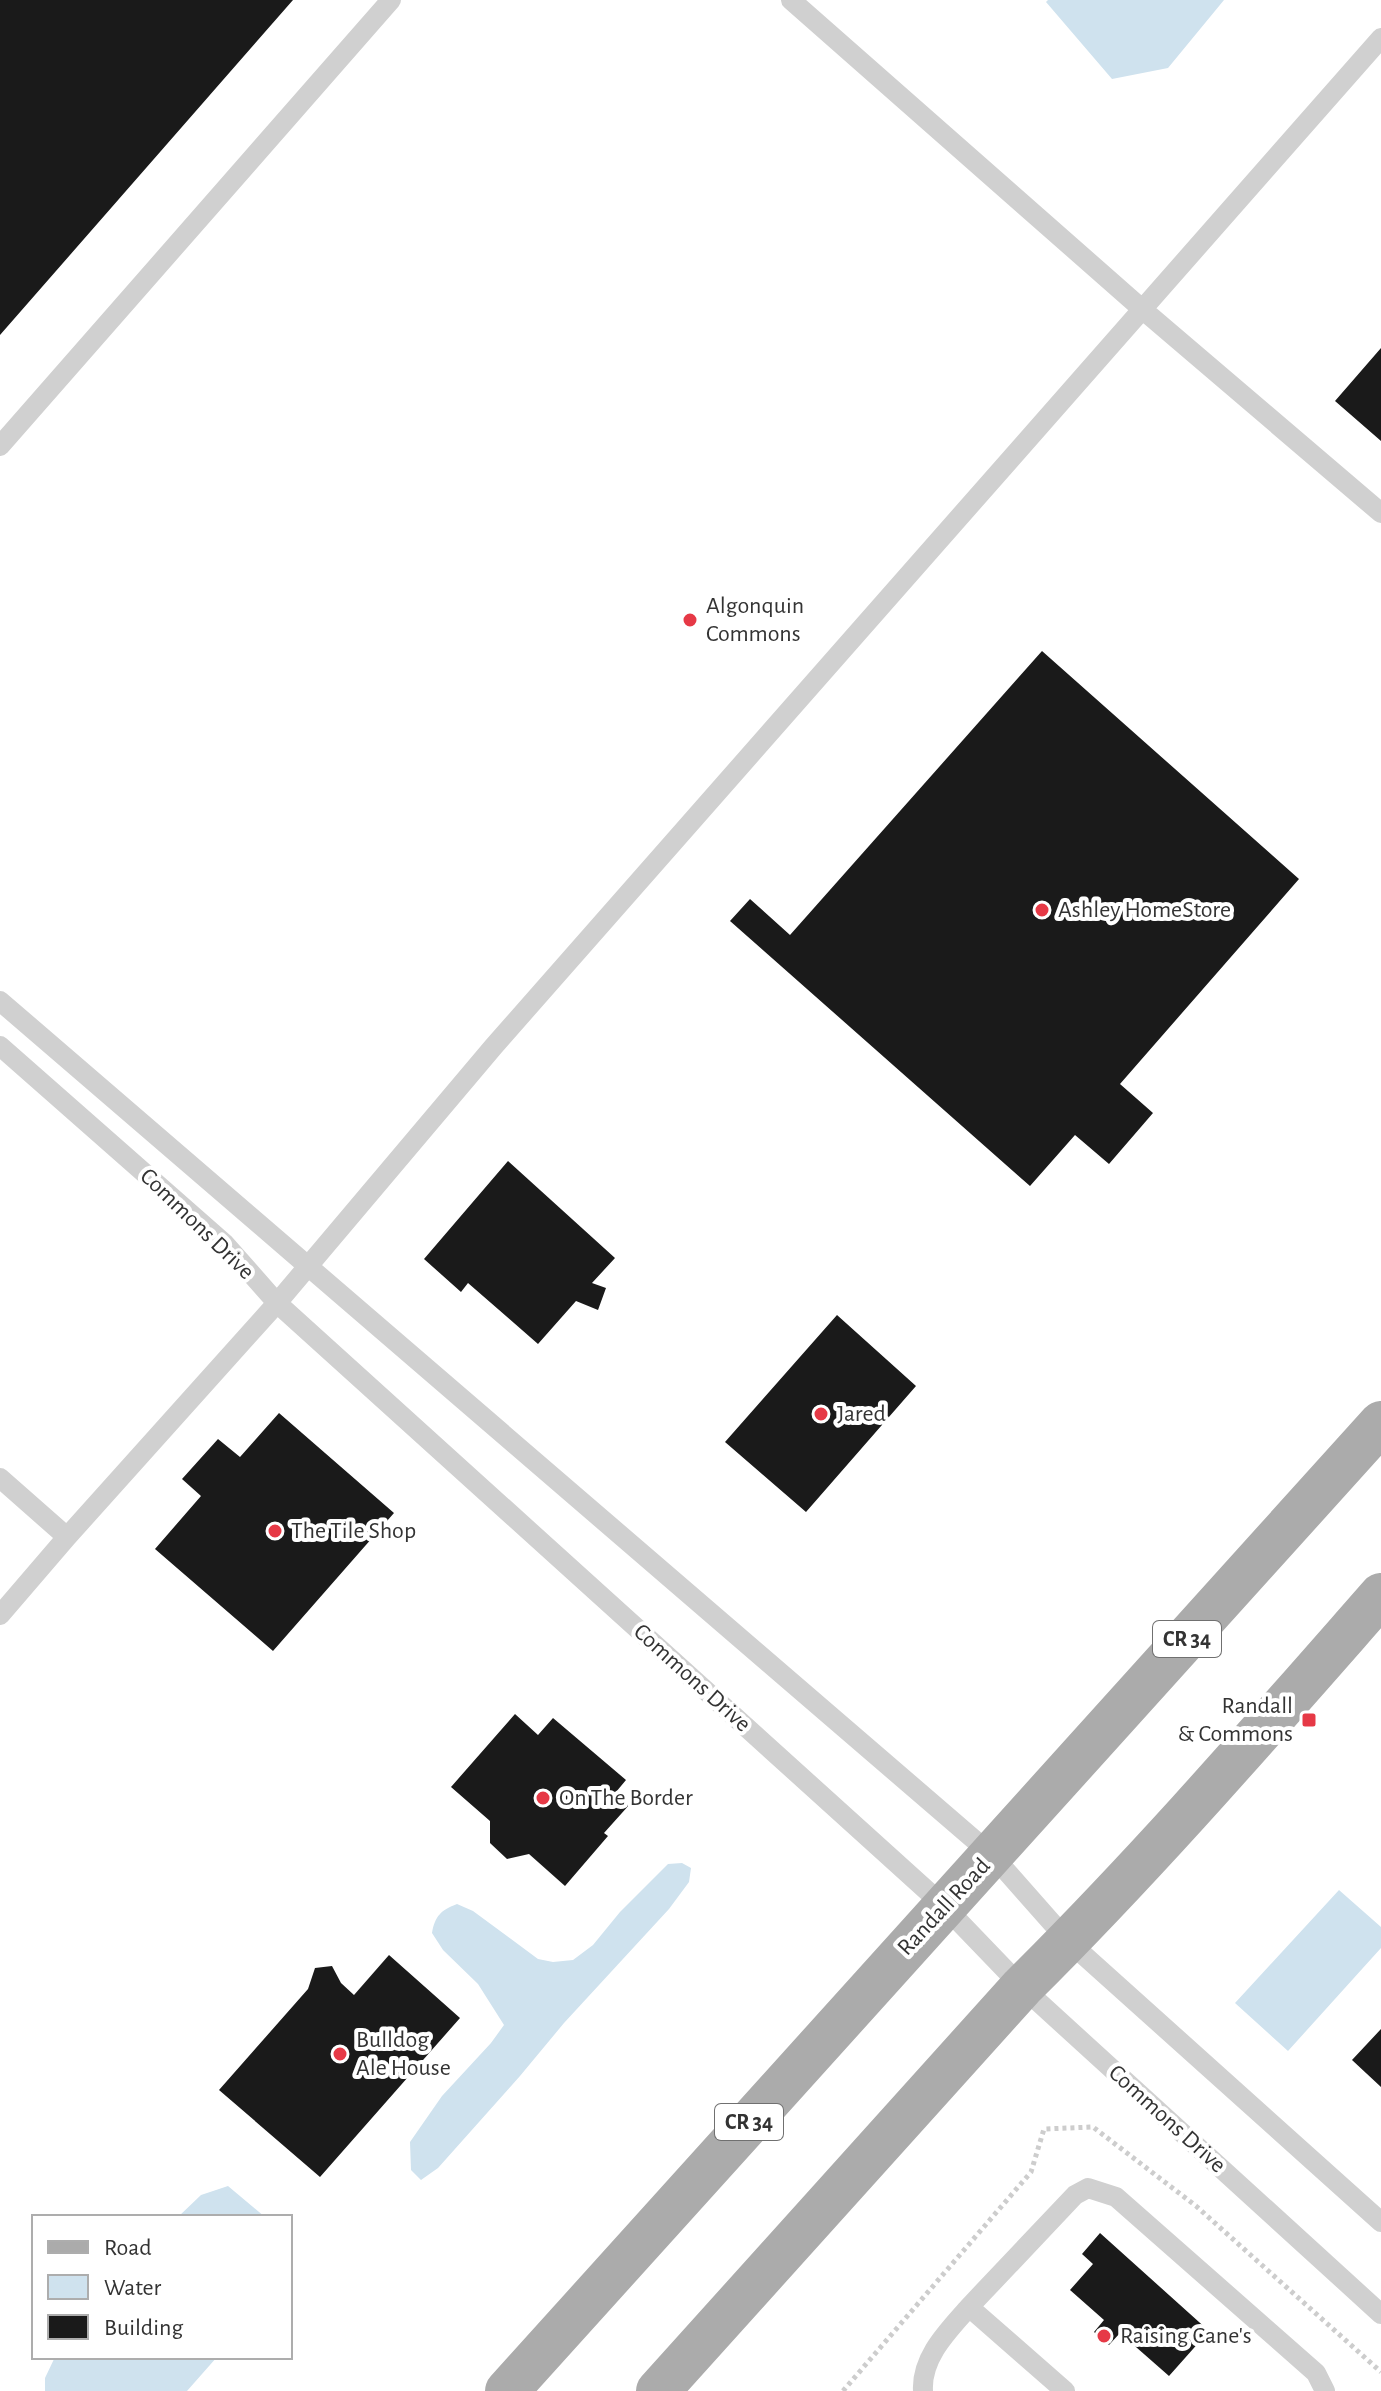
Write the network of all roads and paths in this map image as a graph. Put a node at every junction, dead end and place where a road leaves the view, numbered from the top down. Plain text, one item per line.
1 (391, 0) edge
2 (791, 0) edge
3 (1381, 38) edge
4 (1142, 309) junction
5 (0, 446) edge
6 (1381, 513) edge
7 (0, 1001) edge
8 (0, 1046) edge
9 (309, 1268) junction
10 (277, 1303) junction
11 (1381, 1423) edge
12 (0, 1478) edge
13 (67, 1537) junction
14 (1381, 1595) edge
15 (0, 1615) edge
16 (992, 1855) junction
17 (944, 1906) junction
18 (1068, 1941) junction
19 (1022, 1987) junction
20 (1381, 2222) edge
21 (969, 2307) junction
22 (1381, 2314) edge
23 (1381, 2372) edge
24 (507, 2391) edge
25 (658, 2391) edge
26 (843, 2391) edge
27 (923, 2391) edge
28 (1065, 2391) edge
29 (1325, 2391) edge

1 - 5 lane
2 - 4 lane
3 - 4 lane
4 - 6 lane
4 - 9 lane
7 - 9 lane, Commons Drive
8 - 10 lane, Commons Drive
9 - 10 lane
9 - 16 lane, Commons Drive
10 - 13 lane
10 - 17 lane, Commons Drive
11 - 16 main road, Randall Road / CR 34
12 - 13 lane
13 - 15 lane
14 - 18 main road
16 - 17 main road, Randall Road / CR 34
16 - 18 lane, Commons Drive
17 - 19 lane, Commons Drive
17 - 24 main road, Randall Road / CR 34
18 - 19 main road
18 - 20 lane, Commons Drive
19 - 22 lane, Commons Drive
19 - 25 main road
21 - 27 lane
21 - 28 lane
21 - 29 lane
23 - 26 path

